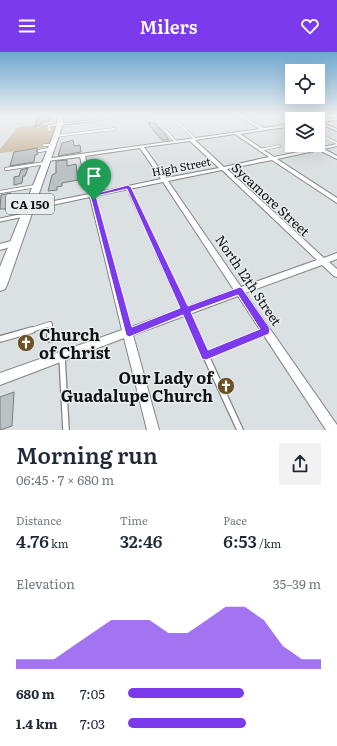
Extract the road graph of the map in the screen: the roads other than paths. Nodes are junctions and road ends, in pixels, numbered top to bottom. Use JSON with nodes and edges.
{"nodes":[{"id":1,"x":54,"y":134,"type":"edge"},
{"id":2,"x":90,"y":134,"type":"edge"},
{"id":3,"x":168,"y":134,"type":"edge"},
{"id":4,"x":188,"y":134,"type":"edge"},
{"id":5,"x":231,"y":134,"type":"edge"},
{"id":6,"x":237,"y":134,"type":"edge"},
{"id":7,"x":325,"y":138,"type":"edge"},
{"id":8,"x":193,"y":139,"type":"junction"},
{"id":9,"x":51,"y":141,"type":"junction"},
{"id":10,"x":176,"y":142,"type":"junction"},
{"id":11,"x":337,"y":144,"type":"edge"},
{"id":12,"x":141,"y":146,"type":"junction"},
{"id":13,"x":279,"y":146,"type":"dead end"},
{"id":14,"x":325,"y":147,"type":"edge"},
{"id":15,"x":260,"y":150,"type":"junction"},
{"id":16,"x":39,"y":151,"type":"dead end"},
{"id":17,"x":292,"y":152,"type":"edge"},
{"id":18,"x":324,"y":152,"type":"edge"},
{"id":19,"x":82,"y":155,"type":"junction"},
{"id":20,"x":272,"y":158,"type":"junction"},
{"id":21,"x":337,"y":158,"type":"edge"},
{"id":22,"x":46,"y":162,"type":"junction"},
{"id":23,"x":222,"y":168,"type":"junction"},
{"id":24,"x":6,"y":169,"type":"dead end"},
{"id":25,"x":164,"y":180,"type":"junction"},
{"id":26,"x":37,"y":185,"type":"junction"},
{"id":27,"x":128,"y":187,"type":"junction"},
{"id":28,"x":0,"y":192,"type":"edge"},
{"id":29,"x":93,"y":195,"type":"junction"},
{"id":30,"x":337,"y":201,"type":"edge"},
{"id":31,"x":27,"y":211,"type":"junction"},
{"id":32,"x":0,"y":220,"type":"edge"},
{"id":33,"x":15,"y":243,"type":"junction"},
{"id":34,"x":0,"y":247,"type":"edge"},
{"id":35,"x":337,"y":256,"type":"edge"},
{"id":36,"x":322,"y":261,"type":"junction"},
{"id":37,"x":337,"y":274,"type":"edge"},
{"id":38,"x":0,"y":285,"type":"edge"},
{"id":39,"x":240,"y":291,"type":"junction"},
{"id":40,"x":186,"y":310,"type":"junction"},
{"id":41,"x":266,"y":330,"type":"junction"},
{"id":42,"x":129,"y":332,"type":"junction"},
{"id":43,"x":0,"y":339,"type":"edge"},
{"id":44,"x":50,"y":339,"type":"dead end"},
{"id":45,"x":62,"y":356,"type":"junction"},
{"id":46,"x":206,"y":356,"type":"junction"},
{"id":47,"x":0,"y":379,"type":"edge"},
{"id":48,"x":66,"y":430,"type":"edge"},
{"id":49,"x":153,"y":430,"type":"edge"},
{"id":50,"x":240,"y":430,"type":"edge"},
{"id":51,"x":333,"y":430,"type":"edge"}],
"edges":[{"from":1,"to":9,"type":"main road","number":"CA 150"},
{"from":2,"to":9,"type":"lane"},
{"from":3,"to":10,"type":"lane"},
{"from":4,"to":8,"type":"lane"},
{"from":5,"to":8,"type":"street"},
{"from":6,"to":15,"type":"street"},
{"from":7,"to":11,"type":"lane"},
{"from":8,"to":10,"type":"street"},
{"from":8,"to":23,"type":"street","name":"Sycamore Street"},
{"from":9,"to":16,"type":"lane"},
{"from":9,"to":22,"type":"main road","number":"CA 150"},
{"from":10,"to":12,"type":"street"},
{"from":11,"to":14,"type":"street","name":"High Street"},
{"from":12,"to":19,"type":"street"},
{"from":12,"to":25,"type":"street","name":"North 12th Street"},
{"from":13,"to":15,"type":"lane"},
{"from":15,"to":20,"type":"street"},
{"from":17,"to":20,"type":"street","name":"High Street"},
{"from":18,"to":21,"type":"street"},
{"from":19,"to":22,"type":"street"},
{"from":19,"to":29,"type":"street"},
{"from":20,"to":23,"type":"street","name":"High Street"},
{"from":20,"to":30,"type":"street"},
{"from":22,"to":24,"type":"lane"},
{"from":22,"to":26,"type":"main road","number":"CA 150"},
{"from":23,"to":25,"type":"street","name":"High Street"},
{"from":23,"to":36,"type":"street","name":"Sycamore Street"},
{"from":25,"to":27,"type":"street","name":"High Street"},
{"from":25,"to":39,"type":"street","name":"North 12th Street"},
{"from":26,"to":28,"type":"lane"},
{"from":26,"to":31,"type":"main road","number":"CA 150"},
{"from":27,"to":29,"type":"street","name":"High Street"},
{"from":27,"to":40,"type":"lane"},
{"from":29,"to":31,"type":"street","name":"High Street"},
{"from":29,"to":42,"type":"street"},
{"from":31,"to":32,"type":"lane"},
{"from":31,"to":33,"type":"main road","number":"CA 150"},
{"from":33,"to":34,"type":"street"},
{"from":33,"to":38,"type":"main road","number":"CA 150"},
{"from":35,"to":36,"type":"street"},
{"from":36,"to":37,"type":"street","name":"Sycamore Street"},
{"from":36,"to":39,"type":"street"},
{"from":39,"to":40,"type":"street"},
{"from":39,"to":41,"type":"street","name":"North 12th Street"},
{"from":40,"to":42,"type":"street"},
{"from":40,"to":46,"type":"lane"},
{"from":41,"to":46,"type":"lane"},
{"from":41,"to":51,"type":"street","name":"North 12th Street"},
{"from":42,"to":45,"type":"street"},
{"from":42,"to":49,"type":"street"},
{"from":43,"to":44,"type":"lane"},
{"from":45,"to":47,"type":"street"},
{"from":45,"to":48,"type":"lane"},
{"from":46,"to":50,"type":"lane"}]}
